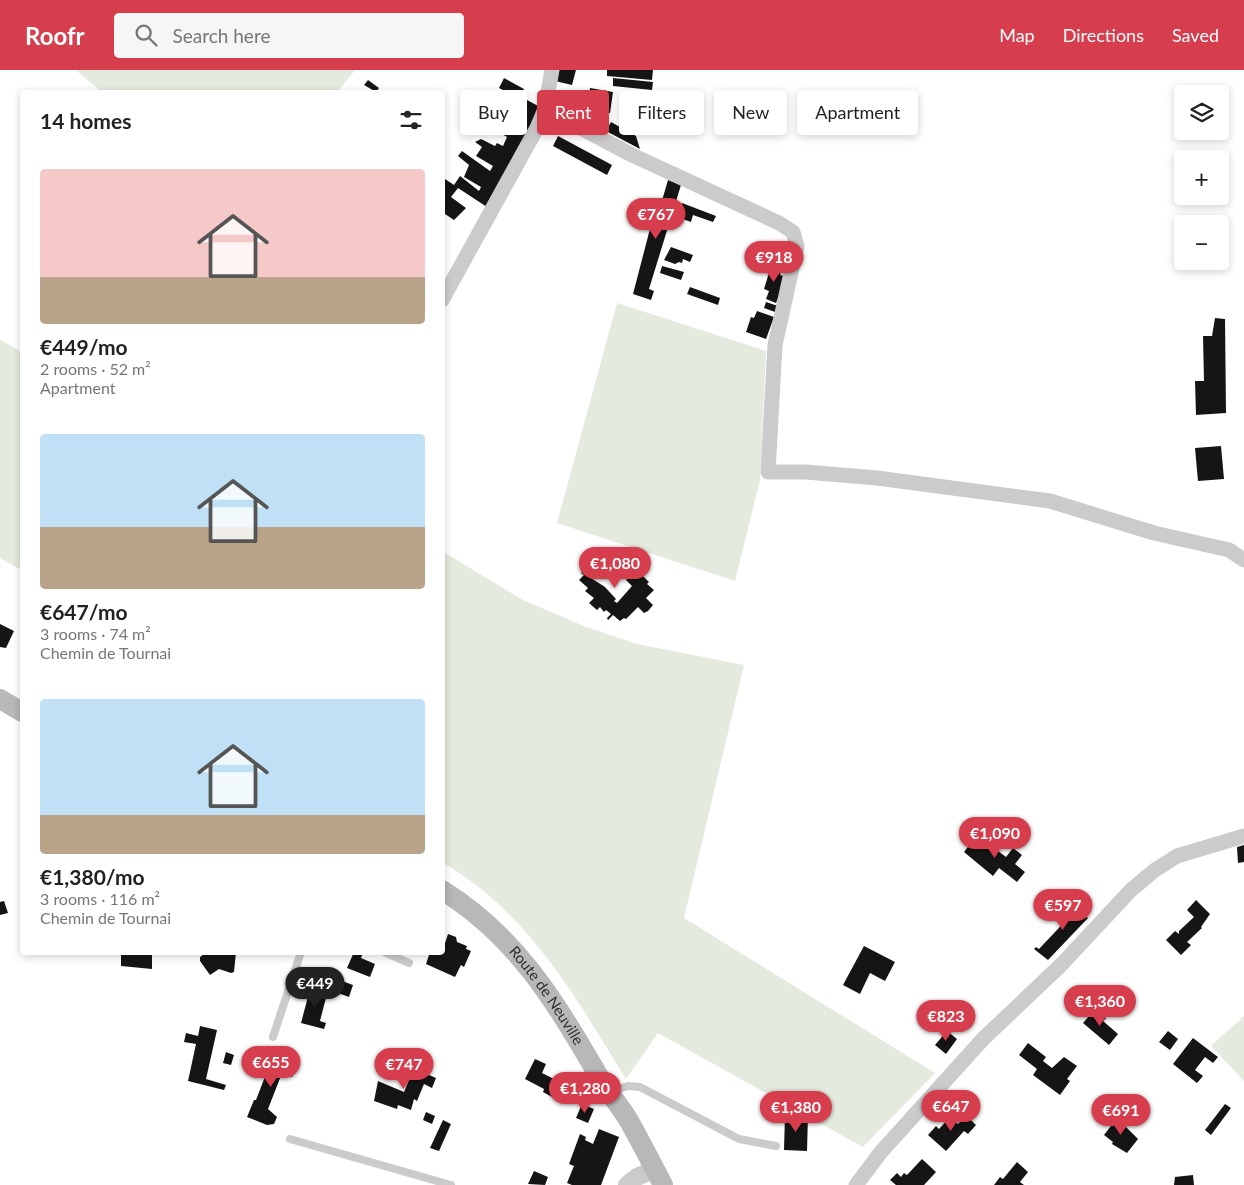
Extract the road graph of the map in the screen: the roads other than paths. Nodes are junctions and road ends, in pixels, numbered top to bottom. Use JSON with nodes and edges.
{"nodes":[{"id":1,"x":552,"y":70,"type":"edge"},
{"id":2,"x":548,"y":90,"type":"edge"},
{"id":3,"x":537,"y":128,"type":"edge"},
{"id":4,"x":594,"y":135,"type":"edge"},
{"id":5,"x":445,"y":295,"type":"edge"},
{"id":6,"x":1244,"y":560,"type":"edge"},
{"id":7,"x":0,"y":699,"type":"edge"},
{"id":8,"x":20,"y":711,"type":"edge"},
{"id":9,"x":1244,"y":836,"type":"edge"},
{"id":10,"x":445,"y":879,"type":"edge"},
{"id":11,"x":445,"y":892,"type":"edge"},
{"id":12,"x":300,"y":955,"type":"edge"},
{"id":13,"x":391,"y":955,"type":"edge"},
{"id":14,"x":409,"y":963,"type":"dead end"},
{"id":15,"x":273,"y":1037,"type":"dead end"},
{"id":16,"x":613,"y":1091,"type":"junction"},
{"id":17,"x":290,"y":1139,"type":"dead end"},
{"id":18,"x":776,"y":1146,"type":"dead end"},
{"id":19,"x":659,"y":1177,"type":"edge"},
{"id":20,"x":451,"y":1185,"type":"edge"},
{"id":21,"x":627,"y":1185,"type":"edge"},
{"id":22,"x":856,"y":1185,"type":"edge"}],
"edges":[{"from":1,"to":2,"type":"street"},
{"from":3,"to":5,"type":"street"},
{"from":4,"to":6,"type":"street"},
{"from":7,"to":8,"type":"main road"},
{"from":9,"to":22,"type":"street"},
{"from":10,"to":16,"type":"main road","name":"Route de Neuville"},
{"from":11,"to":16,"type":"main road","name":"Route de Neuville"},
{"from":12,"to":15,"type":"lane"},
{"from":13,"to":14,"type":"lane"},
{"from":16,"to":18,"type":"lane"},
{"from":16,"to":19,"type":"main road","name":"Route de Neuville"},
{"from":17,"to":20,"type":"lane"},
{"from":19,"to":21,"type":"street"}]}
